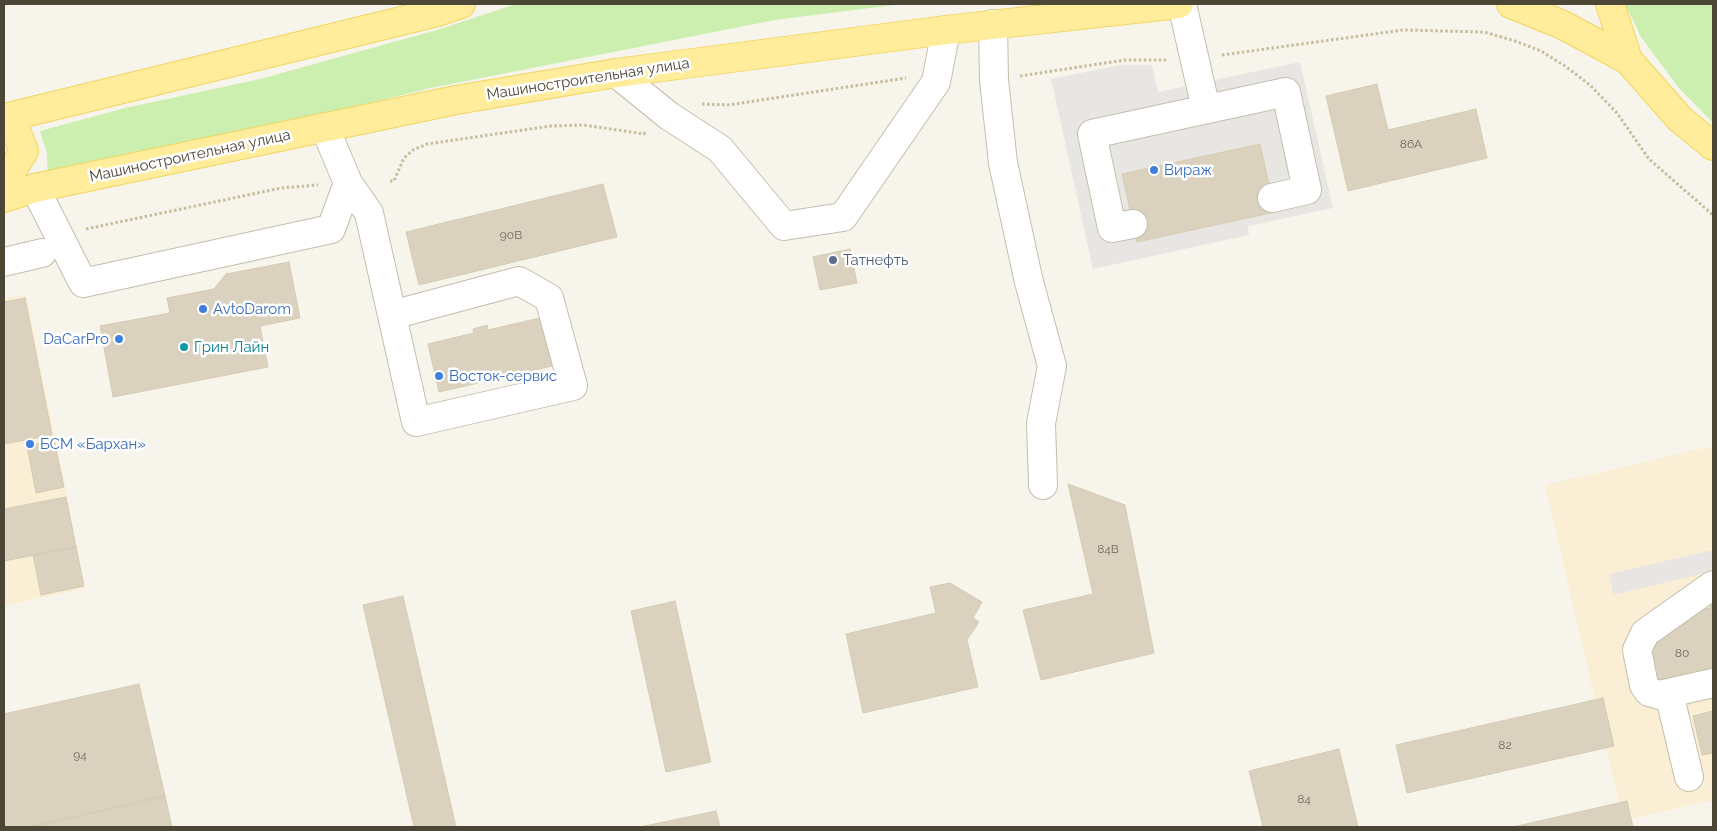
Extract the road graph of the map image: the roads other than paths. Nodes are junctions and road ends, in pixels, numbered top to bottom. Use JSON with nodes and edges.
{"nodes":[{"id":1,"x":461,"y":4,"type":"edge"},
{"id":2,"x":1181,"y":4,"type":"edge"},
{"id":3,"x":1512,"y":4,"type":"edge"},
{"id":4,"x":1610,"y":4,"type":"edge"},
{"id":5,"x":993,"y":24,"type":"junction"},
{"id":6,"x":946,"y":30,"type":"junction"},
{"id":7,"x":1628,"y":60,"type":"junction"},
{"id":8,"x":616,"y":74,"type":"junction"},
{"id":9,"x":1206,"y":109,"type":"junction"},
{"id":10,"x":4,"y":118,"type":"edge"},
{"id":11,"x":325,"y":128,"type":"junction"},
{"id":12,"x":4,"y":129,"type":"edge"},
{"id":13,"x":1713,"y":146,"type":"edge"},
{"id":14,"x":4,"y":183,"type":"edge"},
{"id":15,"x":348,"y":183,"type":"junction"},
{"id":16,"x":35,"y":188,"type":"junction"},
{"id":17,"x":4,"y":198,"type":"edge"},
{"id":18,"x":1272,"y":198,"type":"dead end"},
{"id":19,"x":1133,"y":224,"type":"dead end"},
{"id":20,"x":42,"y":254,"type":"dead end"},
{"id":21,"x":4,"y":262,"type":"edge"},
{"id":22,"x":392,"y":315,"type":"junction"},
{"id":23,"x":1043,"y":485,"type":"dead end"},
{"id":24,"x":1713,"y":585,"type":"edge"},
{"id":25,"x":1713,"y":683,"type":"edge"},
{"id":26,"x":1669,"y":693,"type":"junction"},
{"id":27,"x":1688,"y":777,"type":"dead end"}],
"edges":[{"from":1,"to":10,"type":"main road"},
{"from":2,"to":5,"type":"main road","name":"Машиностроительная улица"},
{"from":2,"to":9,"type":"lane"},
{"from":3,"to":7,"type":"main road"},
{"from":4,"to":7,"type":"main road"},
{"from":5,"to":6,"type":"main road","name":"Машиностроительная улица"},
{"from":5,"to":23,"type":"lane"},
{"from":6,"to":8,"type":"main road","name":"Машиностроительная улица"},
{"from":6,"to":8,"type":"lane"},
{"from":7,"to":13,"type":"main road"},
{"from":8,"to":11,"type":"main road","name":"Машиностроительная улица"},
{"from":9,"to":18,"type":"lane"},
{"from":9,"to":19,"type":"lane"},
{"from":11,"to":15,"type":"lane"},
{"from":11,"to":16,"type":"main road","name":"Машиностроительная улица"},
{"from":12,"to":14,"type":"main road"},
{"from":15,"to":16,"type":"lane"},
{"from":15,"to":22,"type":"lane"},
{"from":16,"to":17,"type":"main road","name":"Машиностроительная улица"},
{"from":20,"to":21,"type":"lane"},
{"from":22,"to":22,"type":"lane"},
{"from":24,"to":26,"type":"lane"},
{"from":25,"to":26,"type":"lane"},
{"from":26,"to":27,"type":"lane"}]}
